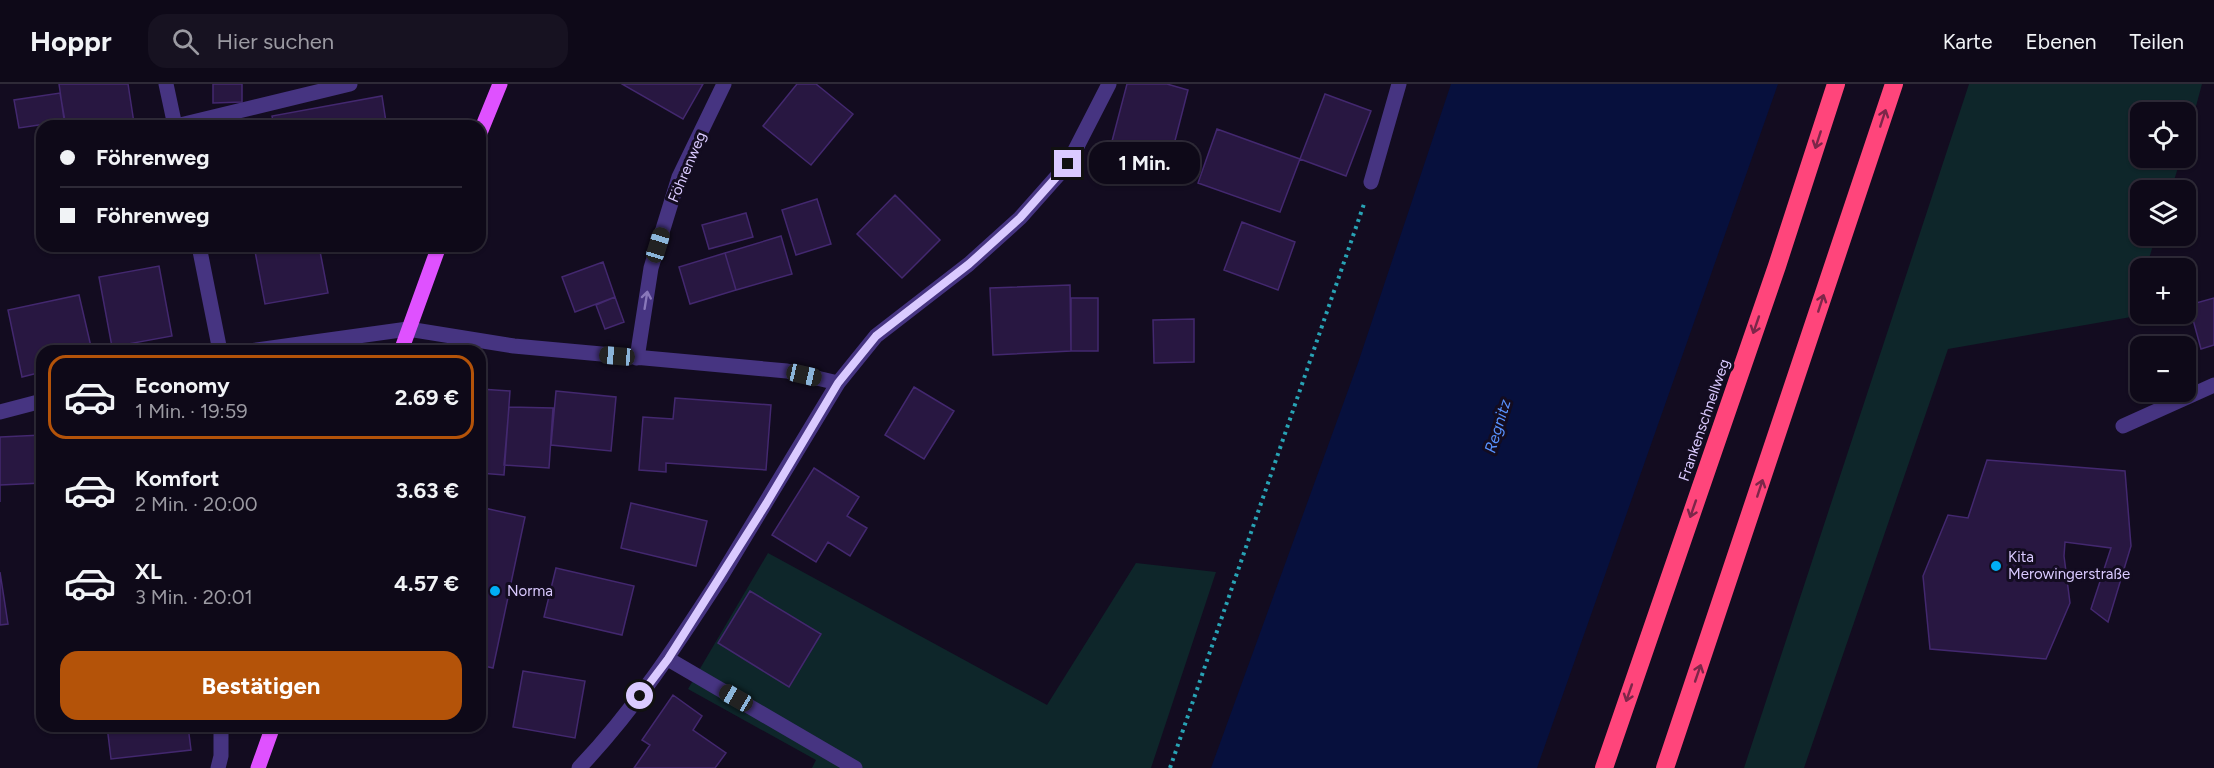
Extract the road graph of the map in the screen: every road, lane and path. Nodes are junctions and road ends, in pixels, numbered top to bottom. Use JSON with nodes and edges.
{"nodes":[{"id":1,"x":166,"y":84,"type":"edge"},
{"id":2,"x":350,"y":84,"type":"edge"},
{"id":3,"x":500,"y":84,"type":"edge"},
{"id":4,"x":724,"y":84,"type":"edge"},
{"id":5,"x":1109,"y":84,"type":"edge"},
{"id":6,"x":1398,"y":84,"type":"edge"},
{"id":7,"x":1836,"y":84,"type":"edge"},
{"id":8,"x":1894,"y":84,"type":"edge"},
{"id":9,"x":174,"y":120,"type":"edge"},
{"id":10,"x":200,"y":120,"type":"edge"},
{"id":11,"x":485,"y":120,"type":"edge"},
{"id":12,"x":1371,"y":182,"type":"joint"},
{"id":13,"x":200,"y":252,"type":"edge"},
{"id":14,"x":437,"y":252,"type":"edge"},
{"id":15,"x":408,"y":329,"type":"junction"},
{"id":16,"x":219,"y":345,"type":"edge"},
{"id":17,"x":293,"y":345,"type":"edge"},
{"id":18,"x":403,"y":345,"type":"edge"},
{"id":19,"x":637,"y":358,"type":"junction"},
{"id":20,"x":838,"y":383,"type":"junction"},
{"id":21,"x":2214,"y":385,"type":"edge"},
{"id":22,"x":36,"y":403,"type":"edge"},
{"id":23,"x":0,"y":412,"type":"edge"},
{"id":24,"x":2123,"y":426,"type":"dead end"},
{"id":25,"x":668,"y":659,"type":"junction"},
{"id":26,"x":221,"y":732,"type":"edge"},
{"id":27,"x":271,"y":732,"type":"edge"},
{"id":28,"x":218,"y":768,"type":"edge"},
{"id":29,"x":258,"y":768,"type":"edge"},
{"id":30,"x":579,"y":768,"type":"edge"},
{"id":31,"x":855,"y":768,"type":"edge"},
{"id":32,"x":1170,"y":768,"type":"edge"},
{"id":33,"x":1604,"y":768,"type":"edge"},
{"id":34,"x":1665,"y":768,"type":"edge"}],
"edges":[{"from":1,"to":9,"type":"street"},
{"from":2,"to":10,"type":"street"},
{"from":3,"to":11,"type":"main road"},
{"from":19,"to":4,"type":"street","name":"Föhrenweg","one_way":true},
{"from":5,"to":20,"type":"street"},
{"from":6,"to":12,"type":"street"},
{"from":7,"to":33,"type":"highway","name":"Frankenschnellweg","one_way":true},
{"from":34,"to":8,"type":"highway","one_way":true},
{"from":12,"to":32,"type":"path"},
{"from":13,"to":16,"type":"street"},
{"from":14,"to":15,"type":"main road"},
{"from":15,"to":17,"type":"street"},
{"from":15,"to":18,"type":"main road"},
{"from":15,"to":19,"type":"street"},
{"from":19,"to":20,"type":"street"},
{"from":20,"to":25,"type":"street"},
{"from":21,"to":24,"type":"street"},
{"from":22,"to":23,"type":"street"},
{"from":25,"to":30,"type":"street"},
{"from":25,"to":31,"type":"street"},
{"from":26,"to":28,"type":"street"},
{"from":27,"to":29,"type":"main road"}]}
